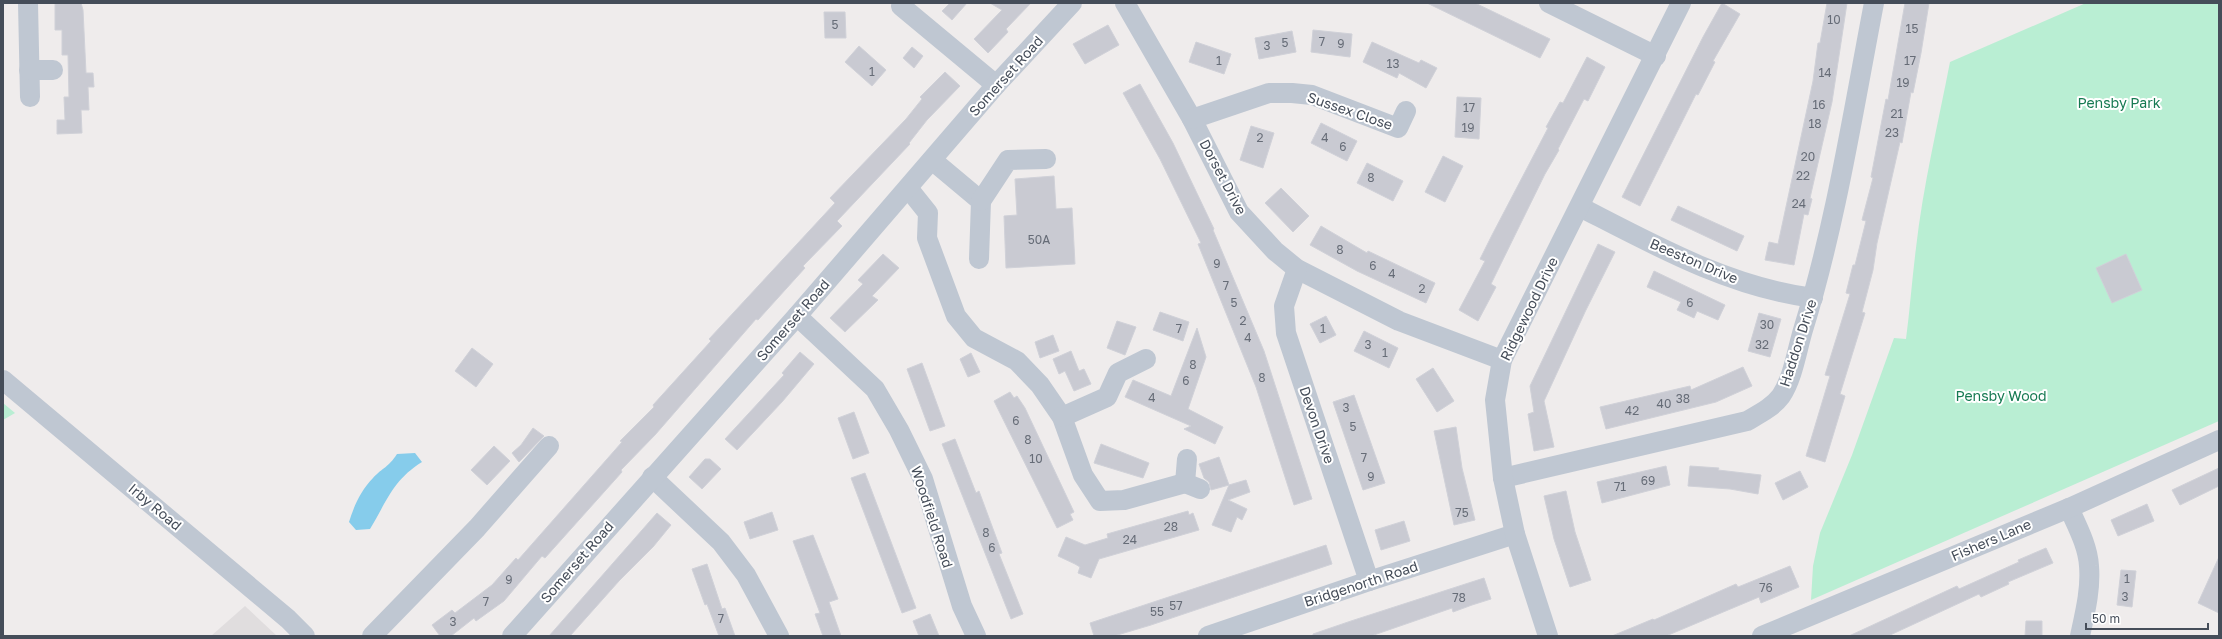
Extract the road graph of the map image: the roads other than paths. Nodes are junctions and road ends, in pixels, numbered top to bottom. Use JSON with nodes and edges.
{"nodes":[{"id":1,"x":28,"y":3,"type":"edge"},
{"id":2,"x":1072,"y":3,"type":"edge"},
{"id":3,"x":1125,"y":3,"type":"edge"},
{"id":4,"x":1549,"y":3,"type":"edge"},
{"id":5,"x":1681,"y":3,"type":"edge"},
{"id":6,"x":1874,"y":3,"type":"edge"},
{"id":7,"x":901,"y":6,"type":"dead end"},
{"id":8,"x":1656,"y":56,"type":"junction"},
{"id":9,"x":29,"y":70,"type":"junction"},
{"id":10,"x":53,"y":70,"type":"dead end"},
{"id":11,"x":996,"y":85,"type":"junction"},
{"id":12,"x":30,"y":97,"type":"dead end"},
{"id":13,"x":1406,"y":111,"type":"dead end"},
{"id":14,"x":1192,"y":119,"type":"junction"},
{"id":15,"x":1046,"y":159,"type":"dead end"},
{"id":16,"x":932,"y":160,"type":"junction"},
{"id":17,"x":908,"y":188,"type":"junction"},
{"id":18,"x":981,"y":201,"type":"junction"},
{"id":19,"x":1580,"y":207,"type":"junction"},
{"id":20,"x":979,"y":259,"type":"dead end"},
{"id":21,"x":1297,"y":269,"type":"junction"},
{"id":22,"x":1813,"y":298,"type":"junction"},
{"id":23,"x":797,"y":316,"type":"junction"},
{"id":24,"x":1146,"y":359,"type":"dead end"},
{"id":25,"x":1502,"y":360,"type":"junction"},
{"id":26,"x":3,"y":380,"type":"edge"},
{"id":27,"x":1062,"y":417,"type":"junction"},
{"id":28,"x":2219,"y":440,"type":"edge"},
{"id":29,"x":549,"y":446,"type":"dead end"},
{"id":30,"x":1187,"y":459,"type":"dead end"},
{"id":31,"x":652,"y":477,"type":"junction"},
{"id":32,"x":1503,"y":478,"type":"junction"},
{"id":33,"x":2069,"y":508,"type":"junction"},
{"id":34,"x":1515,"y":534,"type":"junction"},
{"id":35,"x":1369,"y":581,"type":"junction"},
{"id":36,"x":305,"y":636,"type":"edge"},
{"id":37,"x":372,"y":636,"type":"edge"},
{"id":38,"x":512,"y":636,"type":"edge"},
{"id":39,"x":779,"y":636,"type":"edge"},
{"id":40,"x":976,"y":636,"type":"edge"},
{"id":41,"x":1208,"y":636,"type":"edge"},
{"id":42,"x":1548,"y":636,"type":"edge"},
{"id":43,"x":1762,"y":636,"type":"edge"},
{"id":44,"x":2080,"y":636,"type":"edge"}],
"edges":[{"from":1,"to":9,"type":"street"},
{"from":2,"to":11,"type":"street","name":"Somerset Road"},
{"from":3,"to":14,"type":"street","name":"Dorset Drive"},
{"from":4,"to":8,"type":"street"},
{"from":5,"to":8,"type":"street","name":"Ridgewood Drive"},
{"from":6,"to":22,"type":"street","name":"Haddon Drive"},
{"from":7,"to":11,"type":"street"},
{"from":8,"to":19,"type":"street","name":"Ridgewood Drive"},
{"from":9,"to":10,"type":"street"},
{"from":9,"to":12,"type":"street"},
{"from":11,"to":16,"type":"street","name":"Somerset Road"},
{"from":13,"to":14,"type":"street","name":"Sussex Close"},
{"from":14,"to":21,"type":"street","name":"Dorset Drive"},
{"from":15,"to":18,"type":"street"},
{"from":16,"to":17,"type":"street","name":"Somerset Road"},
{"from":16,"to":18,"type":"street"},
{"from":17,"to":23,"type":"street","name":"Somerset Road"},
{"from":17,"to":27,"type":"street"},
{"from":18,"to":20,"type":"street"},
{"from":19,"to":22,"type":"street","name":"Beeston Drive"},
{"from":19,"to":25,"type":"street","name":"Ridgewood Drive"},
{"from":21,"to":25,"type":"street","name":"Dorset Drive"},
{"from":21,"to":35,"type":"street","name":"Devon Drive"},
{"from":22,"to":32,"type":"street","name":"Haddon Drive"},
{"from":23,"to":31,"type":"street","name":"Somerset Road"},
{"from":23,"to":40,"type":"street","name":"Woodfield Road"},
{"from":24,"to":27,"type":"street"},
{"from":25,"to":32,"type":"street","name":"Ridgewood Drive"},
{"from":26,"to":36,"type":"street","name":"Irby Road"},
{"from":27,"to":30,"type":"street"},
{"from":28,"to":33,"type":"street","name":"Fishers Lane"},
{"from":29,"to":37,"type":"street"},
{"from":31,"to":38,"type":"street","name":"Somerset Road"},
{"from":31,"to":39,"type":"street"},
{"from":32,"to":34,"type":"street","name":"Ridgewood Drive"},
{"from":33,"to":43,"type":"street","name":"Fishers Lane"},
{"from":33,"to":44,"type":"street"},
{"from":34,"to":35,"type":"street","name":"Bridgenorth Road"},
{"from":34,"to":42,"type":"street","name":"Ridgewood Drive"},
{"from":35,"to":41,"type":"street","name":"Bridgenorth Road"}]}
